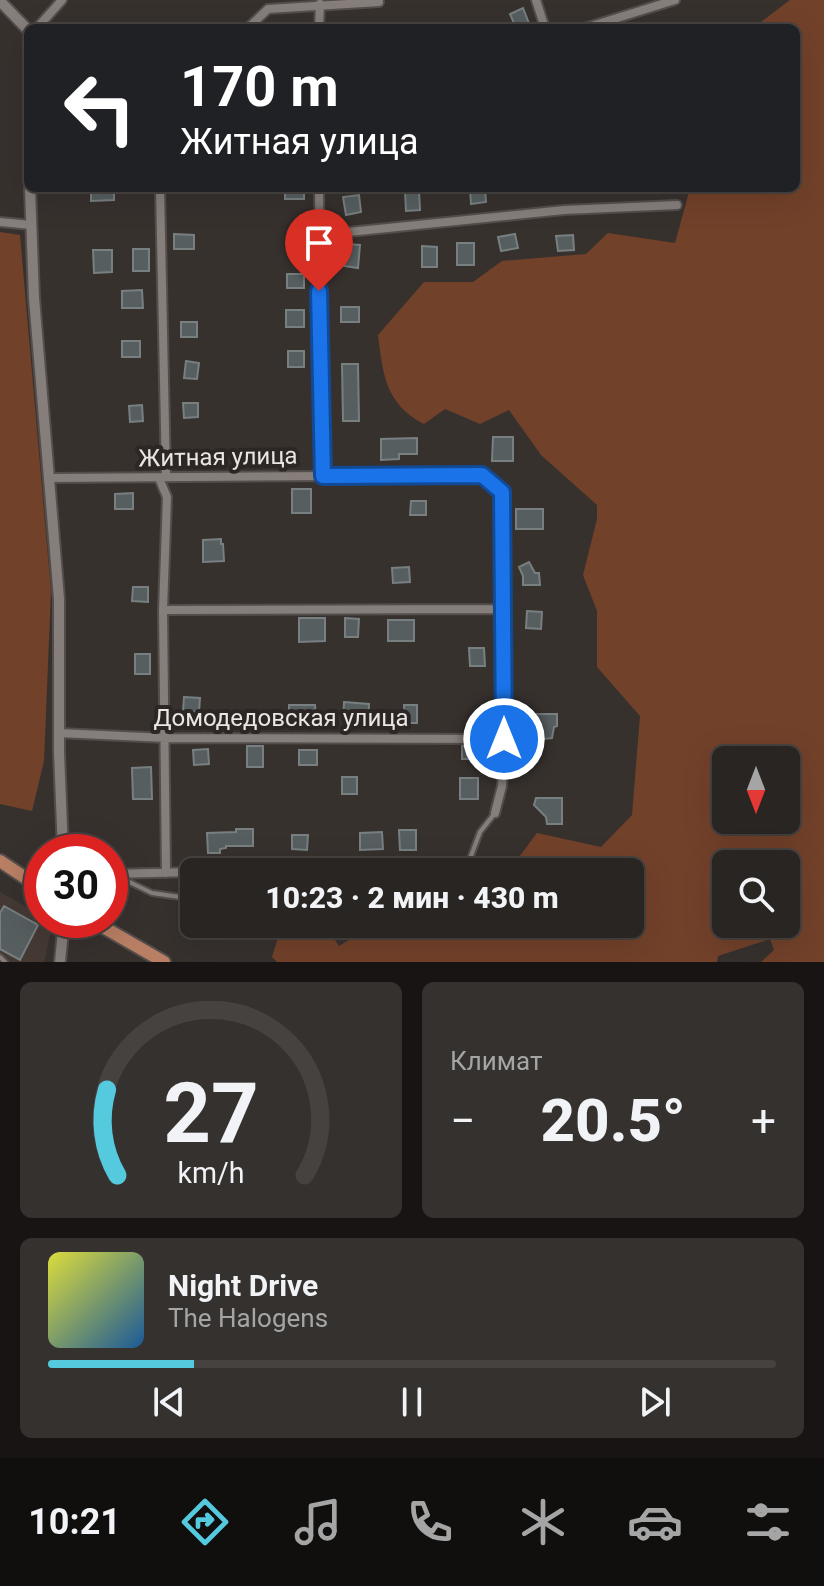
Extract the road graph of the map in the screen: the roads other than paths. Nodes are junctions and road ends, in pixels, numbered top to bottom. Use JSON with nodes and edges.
{"nodes":[{"id":1,"x":62,"y":0,"type":"edge"},
{"id":2,"x":536,"y":0,"type":"edge"},
{"id":3,"x":0,"y":1,"type":"edge"},
{"id":4,"x":671,"y":1,"type":"edge"},
{"id":5,"x":379,"y":2,"type":"dead end"},
{"id":6,"x":320,"y":4,"type":"junction"},
{"id":7,"x":41,"y":24,"type":"edge"},
{"id":8,"x":252,"y":24,"type":"edge"},
{"id":9,"x":319,"y":24,"type":"edge"},
{"id":10,"x":544,"y":24,"type":"edge"},
{"id":11,"x":598,"y":24,"type":"edge"},
{"id":12,"x":24,"y":26,"type":"edge"},
{"id":13,"x":30,"y":192,"type":"edge"},
{"id":14,"x":160,"y":192,"type":"edge"},
{"id":15,"x":319,"y":192,"type":"edge"},
{"id":16,"x":677,"y":205,"type":"dead end"},
{"id":17,"x":0,"y":222,"type":"edge"},
{"id":18,"x":31,"y":225,"type":"junction"},
{"id":19,"x":319,"y":235,"type":"junction"},
{"id":20,"x":323,"y":476,"type":"junction"},
{"id":21,"x":162,"y":477,"type":"junction"},
{"id":22,"x":50,"y":478,"type":"junction"},
{"id":23,"x":503,"y":609,"type":"junction"},
{"id":24,"x":163,"y":610,"type":"junction"},
{"id":25,"x":59,"y":733,"type":"junction"},
{"id":26,"x":166,"y":738,"type":"junction"},
{"id":27,"x":504,"y":739,"type":"junction"},
{"id":28,"x":495,"y":813,"type":"joint"},
{"id":29,"x":62,"y":834,"type":"edge"},
{"id":30,"x":470,"y":858,"type":"edge"},
{"id":31,"x":0,"y":861,"type":"edge"},
{"id":32,"x":180,"y":872,"type":"edge"},
{"id":33,"x":166,"y":873,"type":"junction"},
{"id":34,"x":128,"y":874,"type":"edge"},
{"id":35,"x":24,"y":877,"type":"edge"},
{"id":36,"x":128,"y":882,"type":"edge"},
{"id":37,"x":180,"y":897,"type":"edge"},
{"id":38,"x":62,"y":938,"type":"edge"},
{"id":39,"x":122,"y":938,"type":"edge"},
{"id":40,"x":0,"y":957,"type":"edge"},
{"id":41,"x":5,"y":962,"type":"edge"},
{"id":42,"x":60,"y":962,"type":"edge"},
{"id":43,"x":164,"y":962,"type":"edge"}],
"edges":[{"from":1,"to":7,"type":"street"},
{"from":2,"to":10,"type":"street"},
{"from":3,"to":12,"type":"street"},
{"from":4,"to":11,"type":"street"},
{"from":5,"to":6,"type":"street"},
{"from":6,"to":8,"type":"street"},
{"from":6,"to":9,"type":"street"},
{"from":13,"to":18,"type":"street"},
{"from":14,"to":21,"type":"street"},
{"from":15,"to":19,"type":"street"},
{"from":16,"to":19,"type":"street"},
{"from":17,"to":18,"type":"street"},
{"from":18,"to":22,"type":"street"},
{"from":19,"to":20,"type":"street"},
{"from":20,"to":21,"type":"street","name":"Житная улица"},
{"from":20,"to":23,"type":"street","name":"Житная улица"},
{"from":21,"to":22,"type":"street","name":"Житная улица"},
{"from":21,"to":24,"type":"street"},
{"from":22,"to":25,"type":"street"},
{"from":23,"to":24,"type":"street"},
{"from":23,"to":27,"type":"street"},
{"from":24,"to":26,"type":"street"},
{"from":25,"to":26,"type":"street","name":"Домодедовская улица"},
{"from":25,"to":29,"type":"street"},
{"from":26,"to":27,"type":"street","name":"Домодедовская улица"},
{"from":26,"to":33,"type":"street"},
{"from":27,"to":28,"type":"street"},
{"from":28,"to":30,"type":"lane"},
{"from":31,"to":35,"type":"highway"},
{"from":32,"to":33,"type":"street"},
{"from":33,"to":34,"type":"street"},
{"from":36,"to":37,"type":"lane"},
{"from":38,"to":42,"type":"street"},
{"from":39,"to":43,"type":"highway"},
{"from":40,"to":41,"type":"lane"}]}
